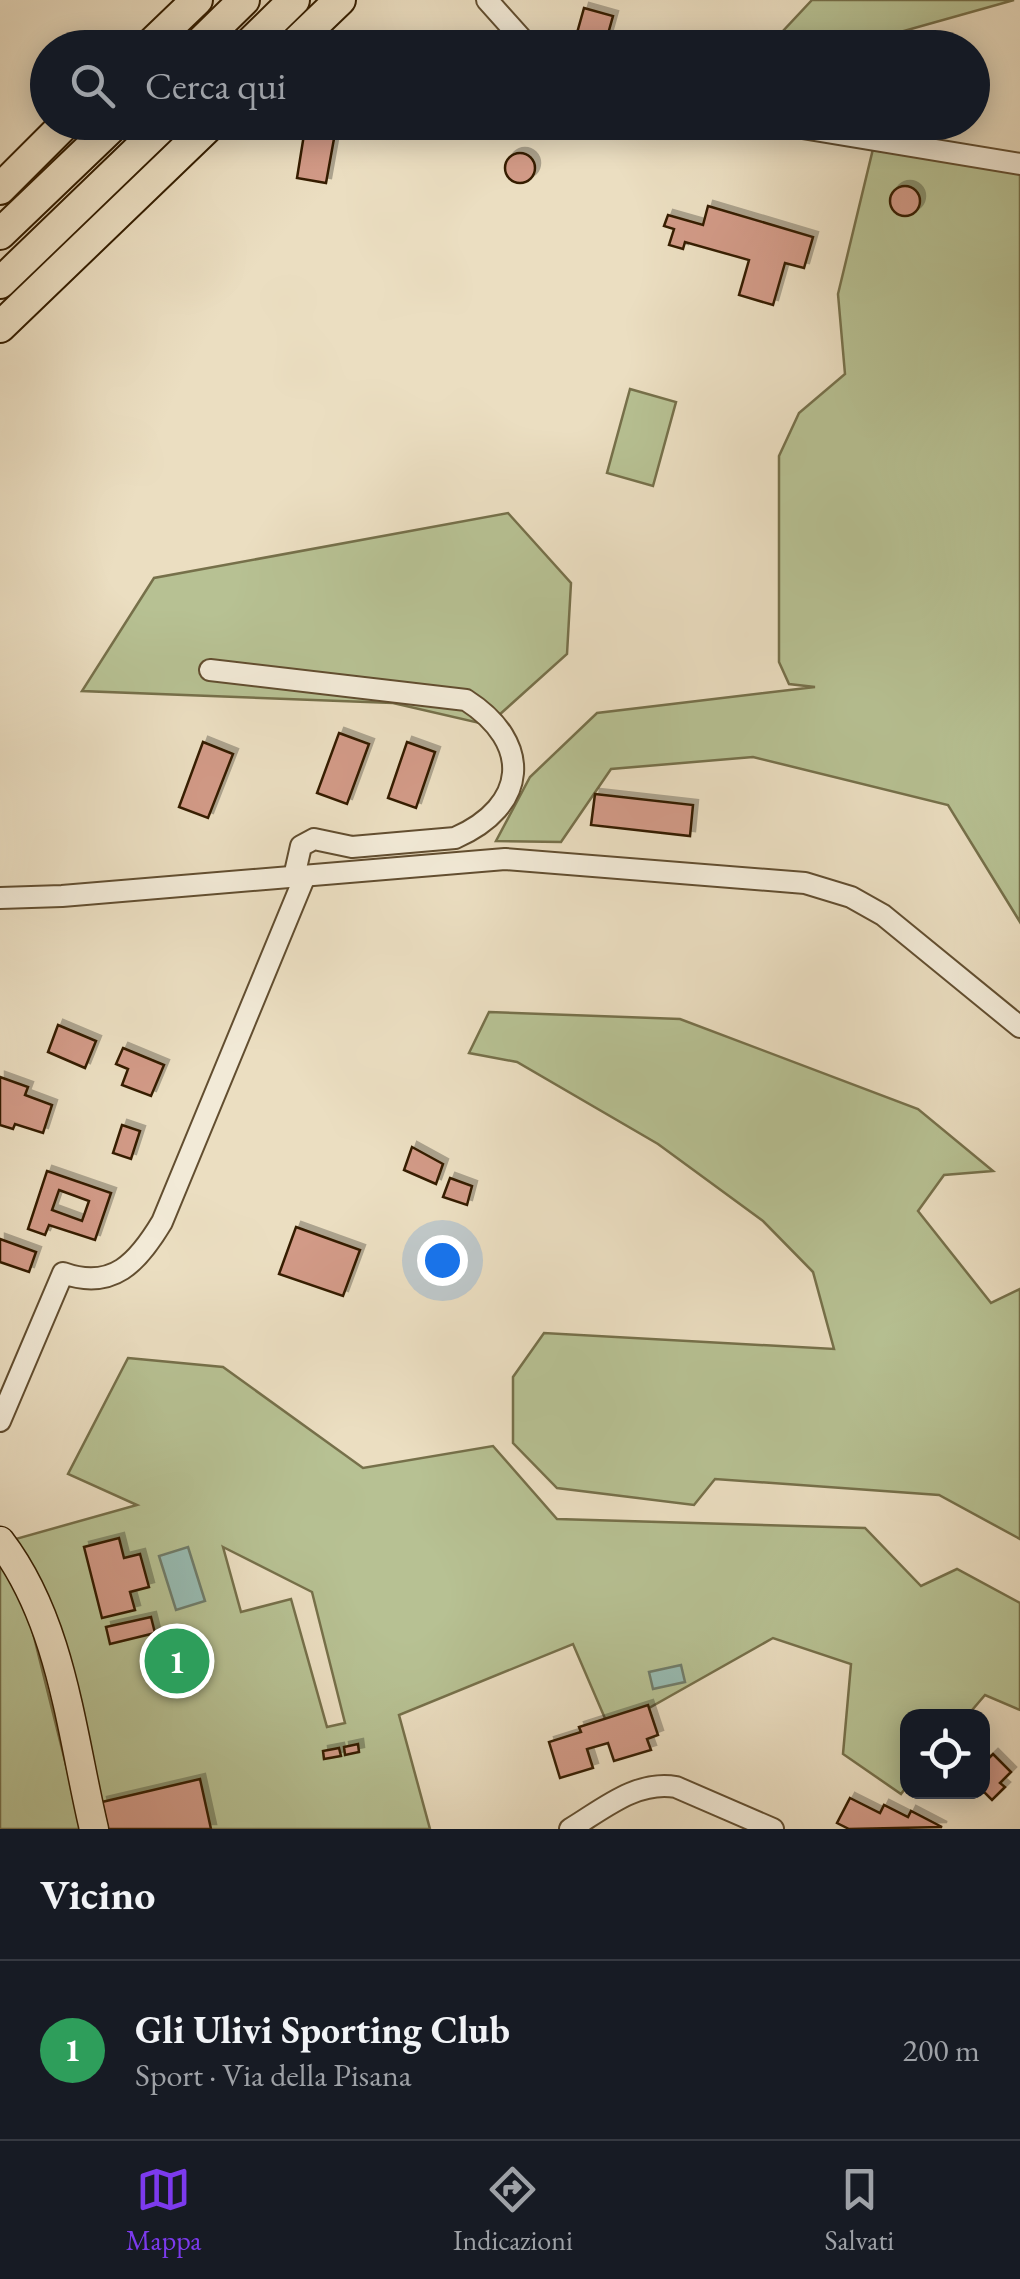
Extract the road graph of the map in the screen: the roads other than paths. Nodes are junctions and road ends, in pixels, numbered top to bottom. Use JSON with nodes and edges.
{"nodes":[{"id":1,"x":197,"y":0,"type":"edge"},
{"id":2,"x":244,"y":0,"type":"edge"},
{"id":3,"x":294,"y":0,"type":"edge"},
{"id":4,"x":340,"y":0,"type":"edge"},
{"id":5,"x":488,"y":0,"type":"edge"},
{"id":6,"x":166,"y":30,"type":"edge"},
{"id":7,"x":213,"y":30,"type":"edge"},
{"id":8,"x":263,"y":30,"type":"edge"},
{"id":9,"x":309,"y":30,"type":"edge"},
{"id":10,"x":514,"y":30,"type":"edge"},
{"id":11,"x":50,"y":140,"type":"edge"},
{"id":12,"x":98,"y":140,"type":"edge"},
{"id":13,"x":147,"y":140,"type":"edge"},
{"id":14,"x":194,"y":140,"type":"edge"},
{"id":15,"x":875,"y":140,"type":"edge"},
{"id":16,"x":1020,"y":164,"type":"edge"},
{"id":17,"x":0,"y":189,"type":"edge"},
{"id":18,"x":0,"y":234,"type":"edge"},
{"id":19,"x":0,"y":283,"type":"edge"},
{"id":20,"x":0,"y":327,"type":"edge"},
{"id":21,"x":210,"y":670,"type":"dead end"},
{"id":22,"x":300,"y":876,"type":"junction"},
{"id":23,"x":0,"y":898,"type":"edge"},
{"id":24,"x":1020,"y":1027,"type":"edge"},
{"id":25,"x":0,"y":1421,"type":"edge"},
{"id":26,"x":0,"y":1542,"type":"edge"},
{"id":27,"x":94,"y":1829,"type":"edge"},
{"id":28,"x":570,"y":1829,"type":"edge"},
{"id":29,"x":773,"y":1829,"type":"edge"}],
"edges":[{"from":1,"to":6,"type":"highway"},
{"from":2,"to":7,"type":"highway"},
{"from":3,"to":8,"type":"highway"},
{"from":4,"to":9,"type":"highway"},
{"from":5,"to":10,"type":"street"},
{"from":11,"to":17,"type":"highway"},
{"from":12,"to":18,"type":"highway"},
{"from":13,"to":19,"type":"highway"},
{"from":14,"to":20,"type":"highway"},
{"from":15,"to":16,"type":"street"},
{"from":21,"to":22,"type":"street"},
{"from":22,"to":23,"type":"street"},
{"from":22,"to":24,"type":"street"},
{"from":22,"to":25,"type":"street"},
{"from":26,"to":27,"type":"main road"},
{"from":28,"to":29,"type":"street"}]}
